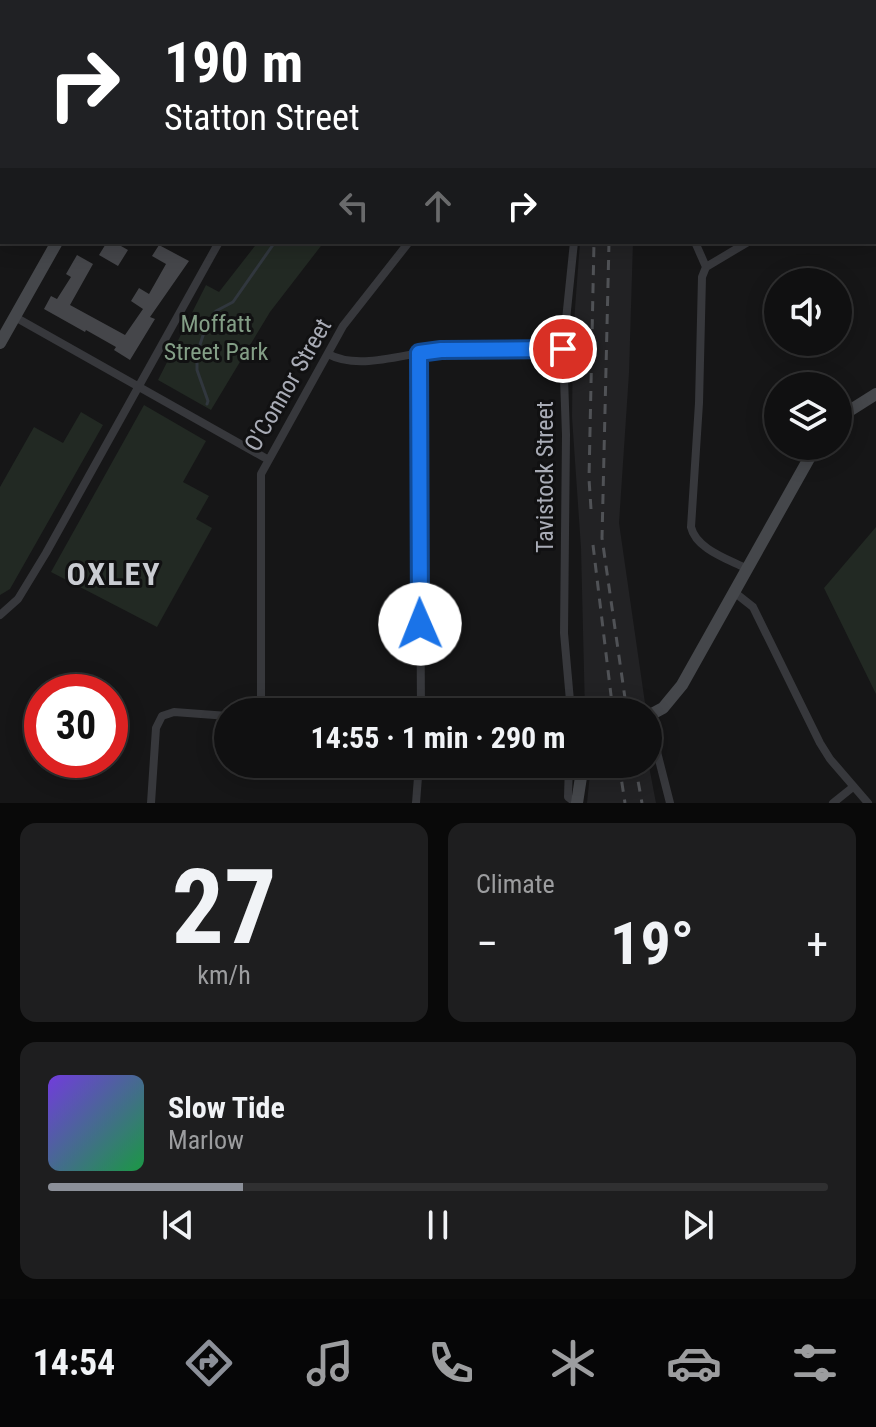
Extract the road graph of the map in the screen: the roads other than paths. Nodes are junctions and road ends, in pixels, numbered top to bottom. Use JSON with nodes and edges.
{"nodes":[{"id":1,"x":56,"y":244,"type":"edge"},
{"id":2,"x":218,"y":244,"type":"edge"},
{"id":3,"x":407,"y":244,"type":"edge"},
{"id":4,"x":574,"y":244,"type":"edge"},
{"id":5,"x":696,"y":244,"type":"edge"},
{"id":6,"x":745,"y":244,"type":"edge"},
{"id":7,"x":706,"y":267,"type":"junction"},
{"id":8,"x":15,"y":317,"type":"junction"},
{"id":9,"x":0,"y":343,"type":"edge"},
{"id":10,"x":563,"y":349,"type":"junction"},
{"id":11,"x":419,"y":353,"type":"junction"},
{"id":12,"x":328,"y":354,"type":"junction"},
{"id":13,"x":140,"y":387,"type":"junction"},
{"id":14,"x":876,"y":394,"type":"edge"},
{"id":15,"x":852,"y":409,"type":"edge"},
{"id":16,"x":267,"y":459,"type":"junction"},
{"id":17,"x":808,"y":460,"type":"edge"},
{"id":18,"x":747,"y":569,"type":"junction"},
{"id":19,"x":734,"y":592,"type":"junction"},
{"id":20,"x":0,"y":615,"type":"edge"},
{"id":21,"x":261,"y":698,"type":"edge"},
{"id":22,"x":421,"y":698,"type":"edge"},
{"id":23,"x":570,"y":698,"type":"edge"},
{"id":24,"x":662,"y":709,"type":"edge"},
{"id":25,"x":214,"y":715,"type":"edge"},
{"id":26,"x":662,"y":772,"type":"edge"},
{"id":27,"x":418,"y":778,"type":"edge"},
{"id":28,"x":569,"y":778,"type":"edge"},
{"id":29,"x":580,"y":778,"type":"edge"},
{"id":30,"x":853,"y":787,"type":"junction"},
{"id":31,"x":151,"y":803,"type":"edge"},
{"id":32,"x":416,"y":803,"type":"edge"},
{"id":33,"x":576,"y":803,"type":"edge"},
{"id":34,"x":670,"y":803,"type":"edge"},
{"id":35,"x":833,"y":803,"type":"edge"},
{"id":36,"x":868,"y":803,"type":"edge"}],
"edges":[{"from":1,"to":8,"type":"main road"},
{"from":2,"to":13,"type":"street"},
{"from":3,"to":12,"type":"street","name":"O'Connor Street"},
{"from":4,"to":10,"type":"street","name":"Tavistock Street"},
{"from":5,"to":7,"type":"street"},
{"from":6,"to":7,"type":"street"},
{"from":7,"to":18,"type":"street"},
{"from":8,"to":9,"type":"main road"},
{"from":8,"to":13,"type":"street"},
{"from":10,"to":11,"type":"street"},
{"from":10,"to":23,"type":"street","name":"Tavistock Street"},
{"from":11,"to":12,"type":"street"},
{"from":11,"to":22,"type":"street"},
{"from":12,"to":16,"type":"street","name":"O'Connor Street"},
{"from":13,"to":16,"type":"street"},
{"from":13,"to":20,"type":"street"},
{"from":14,"to":15,"type":"main road"},
{"from":16,"to":21,"type":"street","name":"O'Connor Street"},
{"from":17,"to":18,"type":"main road"},
{"from":18,"to":19,"type":"main road"},
{"from":19,"to":24,"type":"main road"},
{"from":19,"to":30,"type":"street"},
{"from":25,"to":31,"type":"street"},
{"from":26,"to":34,"type":"street"},
{"from":27,"to":32,"type":"street"},
{"from":28,"to":33,"type":"street"},
{"from":29,"to":33,"type":"main road"},
{"from":30,"to":35,"type":"street"},
{"from":30,"to":36,"type":"street"}]}
